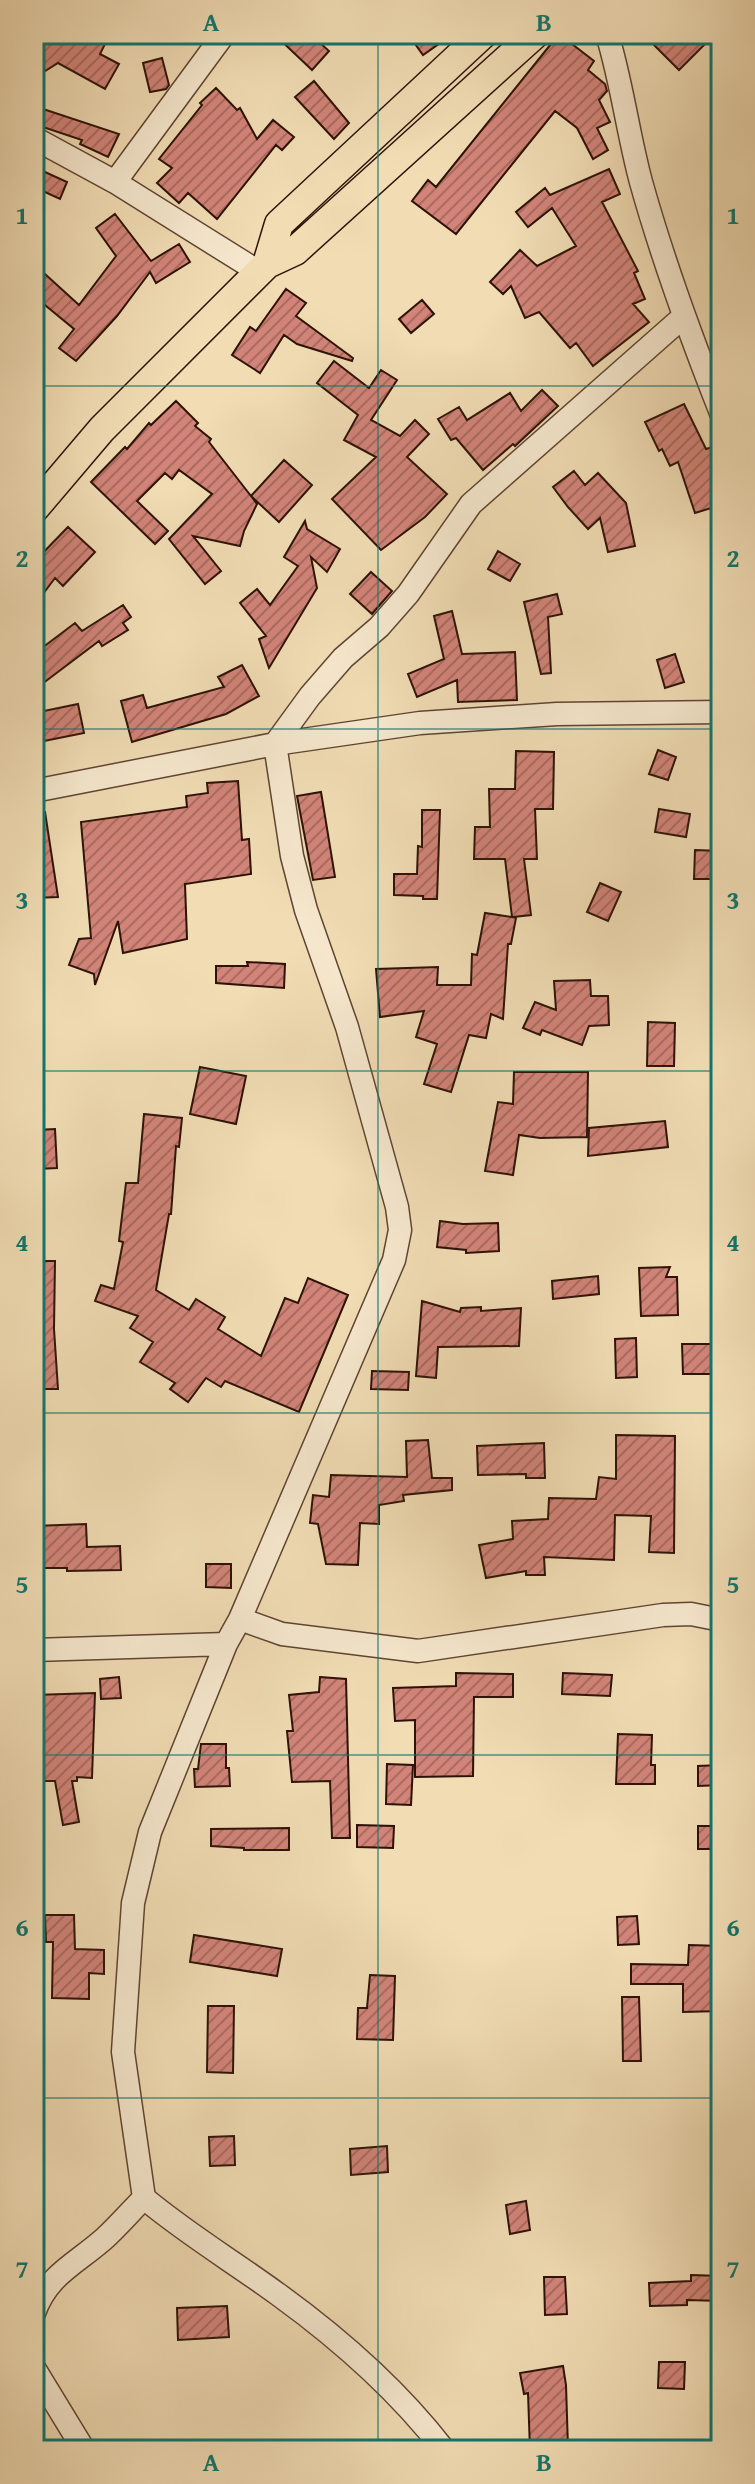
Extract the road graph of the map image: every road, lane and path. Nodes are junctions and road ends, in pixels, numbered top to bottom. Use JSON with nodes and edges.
{"nodes":[{"id":1,"x":224,"y":34,"type":"edge"},
{"id":2,"x":483,"y":34,"type":"edge"},
{"id":3,"x":535,"y":34,"type":"edge"},
{"id":4,"x":607,"y":34,"type":"edge"},
{"id":5,"x":34,"y":138,"type":"edge"},
{"id":6,"x":115,"y":182,"type":"junction"},
{"id":7,"x":263,"y":268,"type":"junction"},
{"id":8,"x":683,"y":317,"type":"junction"},
{"id":9,"x":720,"y":404,"type":"edge"},
{"id":10,"x":34,"y":509,"type":"edge"},
{"id":11,"x":721,"y":712,"type":"edge"},
{"id":12,"x":275,"y":744,"type":"junction"},
{"id":13,"x":34,"y":791,"type":"edge"},
{"id":14,"x":240,"y":1619,"type":"junction"},
{"id":15,"x":721,"y":1620,"type":"edge"},
{"id":16,"x":226,"y":1644,"type":"junction"},
{"id":17,"x":34,"y":1650,"type":"edge"},
{"id":18,"x":144,"y":2198,"type":"junction"},
{"id":19,"x":34,"y":2313,"type":"edge"},
{"id":20,"x":34,"y":2368,"type":"edge"},
{"id":21,"x":84,"y":2450,"type":"edge"},
{"id":22,"x":444,"y":2450,"type":"edge"}],
"edges":[{"from":1,"to":6,"type":"street"},
{"from":2,"to":7,"type":"main road"},
{"from":3,"to":7,"type":"main road"},
{"from":4,"to":8,"type":"street"},
{"from":5,"to":6,"type":"street"},
{"from":6,"to":7,"type":"street"},
{"from":7,"to":10,"type":"main road"},
{"from":8,"to":9,"type":"street"},
{"from":8,"to":12,"type":"street"},
{"from":11,"to":12,"type":"street"},
{"from":12,"to":13,"type":"street"},
{"from":12,"to":14,"type":"street"},
{"from":14,"to":15,"type":"street"},
{"from":14,"to":16,"type":"street"},
{"from":16,"to":17,"type":"street"},
{"from":16,"to":18,"type":"street"},
{"from":18,"to":19,"type":"street"},
{"from":18,"to":22,"type":"street"},
{"from":20,"to":21,"type":"street"}]}
